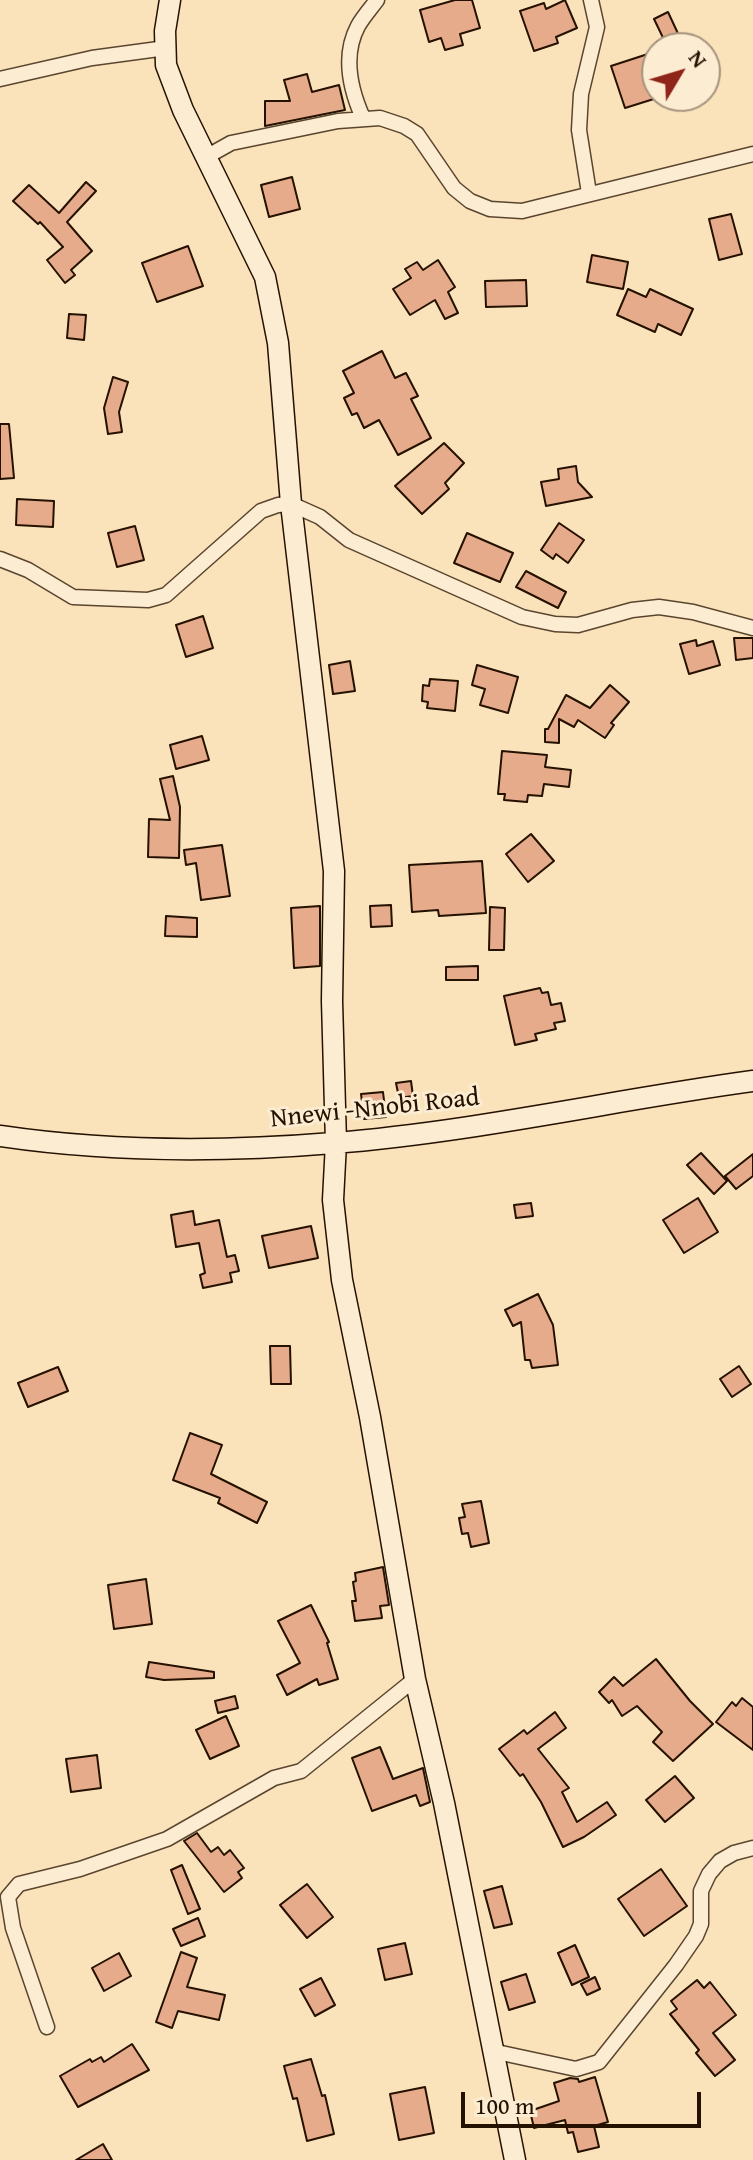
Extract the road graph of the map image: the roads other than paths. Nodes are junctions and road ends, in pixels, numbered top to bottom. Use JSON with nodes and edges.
{"nodes":[{"id":1,"x":170,"y":0,"type":"edge"},
{"id":2,"x":377,"y":0,"type":"edge"},
{"id":3,"x":591,"y":0,"type":"edge"},
{"id":4,"x":166,"y":48,"type":"junction"},
{"id":5,"x":0,"y":79,"type":"edge"},
{"id":6,"x":363,"y":118,"type":"junction"},
{"id":7,"x":753,"y":154,"type":"edge"},
{"id":8,"x":206,"y":157,"type":"junction"},
{"id":9,"x":589,"y":193,"type":"junction"},
{"id":10,"x":291,"y":504,"type":"junction"},
{"id":11,"x":0,"y":559,"type":"edge"},
{"id":12,"x":753,"y":628,"type":"edge"},
{"id":13,"x":753,"y":1081,"type":"edge"},
{"id":14,"x":0,"y":1136,"type":"edge"},
{"id":15,"x":336,"y":1143,"type":"junction"},
{"id":16,"x":415,"y":1679,"type":"junction"},
{"id":17,"x":753,"y":1848,"type":"edge"},
{"id":18,"x":47,"y":2027,"type":"dead end"},
{"id":19,"x":492,"y":2051,"type":"junction"},
{"id":20,"x":515,"y":2160,"type":"edge"}],
"edges":[{"from":1,"to":4,"type":"street"},
{"from":2,"to":6,"type":"street"},
{"from":3,"to":9,"type":"street"},
{"from":4,"to":5,"type":"street"},
{"from":4,"to":8,"type":"street"},
{"from":6,"to":8,"type":"street"},
{"from":6,"to":9,"type":"street"},
{"from":7,"to":9,"type":"street"},
{"from":8,"to":10,"type":"street"},
{"from":10,"to":11,"type":"street"},
{"from":10,"to":12,"type":"street"},
{"from":10,"to":15,"type":"street"},
{"from":13,"to":15,"type":"street","name":"Nnewi -Nnobi Road"},
{"from":14,"to":15,"type":"street","name":"Nnewi -Nnobi Road"},
{"from":15,"to":16,"type":"street"},
{"from":16,"to":18,"type":"street"},
{"from":16,"to":19,"type":"street"},
{"from":17,"to":19,"type":"street"},
{"from":19,"to":20,"type":"street"}]}
